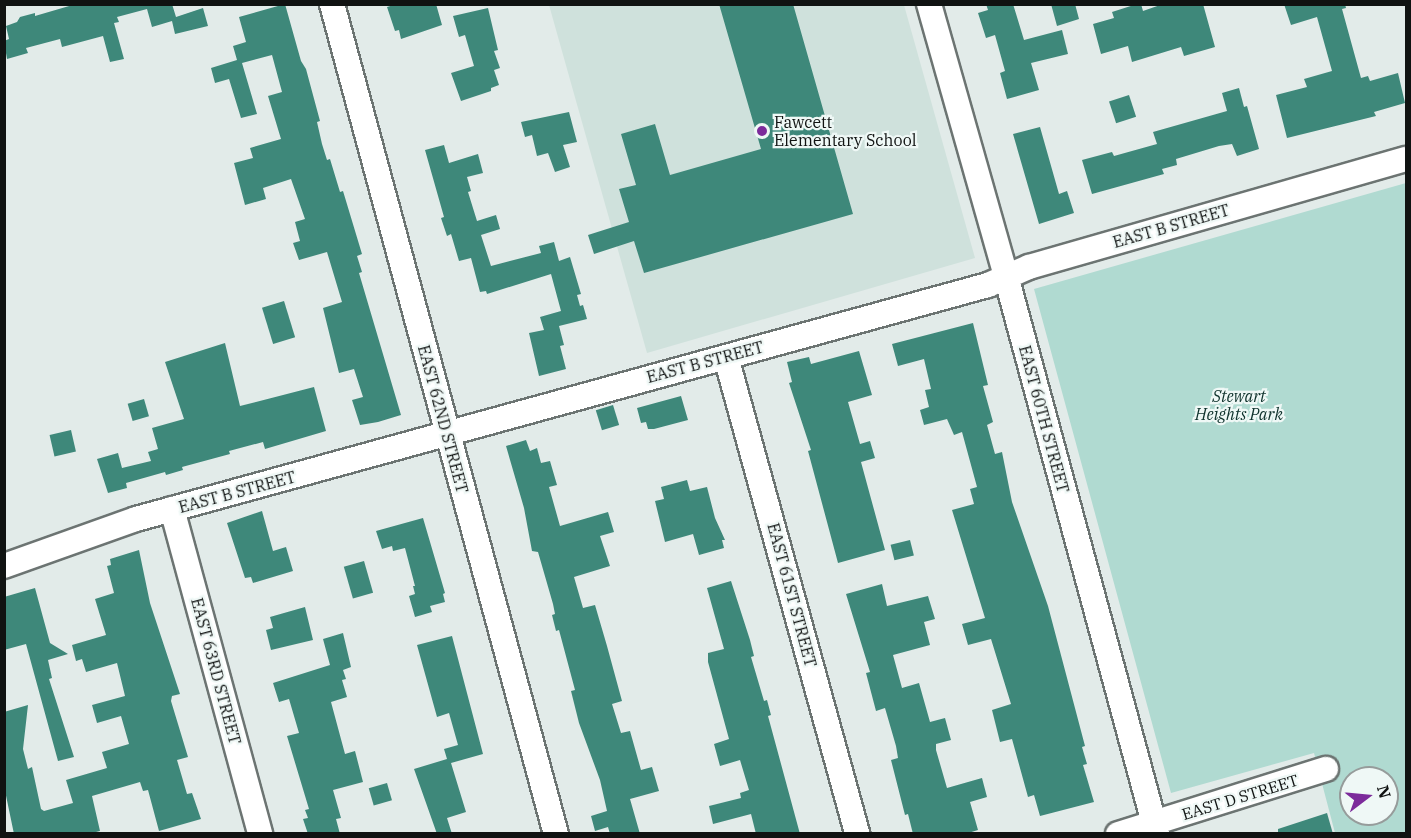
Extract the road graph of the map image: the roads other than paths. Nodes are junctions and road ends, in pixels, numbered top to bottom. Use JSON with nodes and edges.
{"nodes":[{"id":1,"x":332,"y":4,"type":"edge"},
{"id":2,"x":928,"y":4,"type":"edge"},
{"id":3,"x":1407,"y":159,"type":"edge"},
{"id":4,"x":1006,"y":276,"type":"junction"},
{"id":5,"x":726,"y":357,"type":"junction"},
{"id":6,"x":448,"y":435,"type":"junction"},
{"id":7,"x":172,"y":509,"type":"junction"},
{"id":8,"x":4,"y":566,"type":"edge"},
{"id":9,"x":1326,"y":769,"type":"dead end"},
{"id":10,"x":1156,"y":828,"type":"edge"},
{"id":11,"x":260,"y":834,"type":"edge"},
{"id":12,"x":556,"y":834,"type":"edge"},
{"id":13,"x":857,"y":834,"type":"edge"},
{"id":14,"x":1118,"y":834,"type":"edge"}],
"edges":[{"from":1,"to":6,"type":"street","name":"EAST 62ND STREET"},
{"from":2,"to":4,"type":"street","name":"EAST 60TH STREET"},
{"from":3,"to":4,"type":"street","name":"EAST B STREET"},
{"from":4,"to":5,"type":"street","name":"EAST B STREET"},
{"from":4,"to":10,"type":"street","name":"EAST 60TH STREET"},
{"from":5,"to":6,"type":"street","name":"EAST B STREET"},
{"from":5,"to":13,"type":"street","name":"EAST 61ST STREET"},
{"from":6,"to":7,"type":"street","name":"EAST B STREET"},
{"from":6,"to":12,"type":"street","name":"EAST 62ND STREET"},
{"from":7,"to":8,"type":"street","name":"EAST B STREET"},
{"from":7,"to":11,"type":"street","name":"EAST 63RD STREET"},
{"from":9,"to":10,"type":"street","name":"EAST D STREET"},
{"from":10,"to":14,"type":"street","name":"EAST D STREET"}]}
